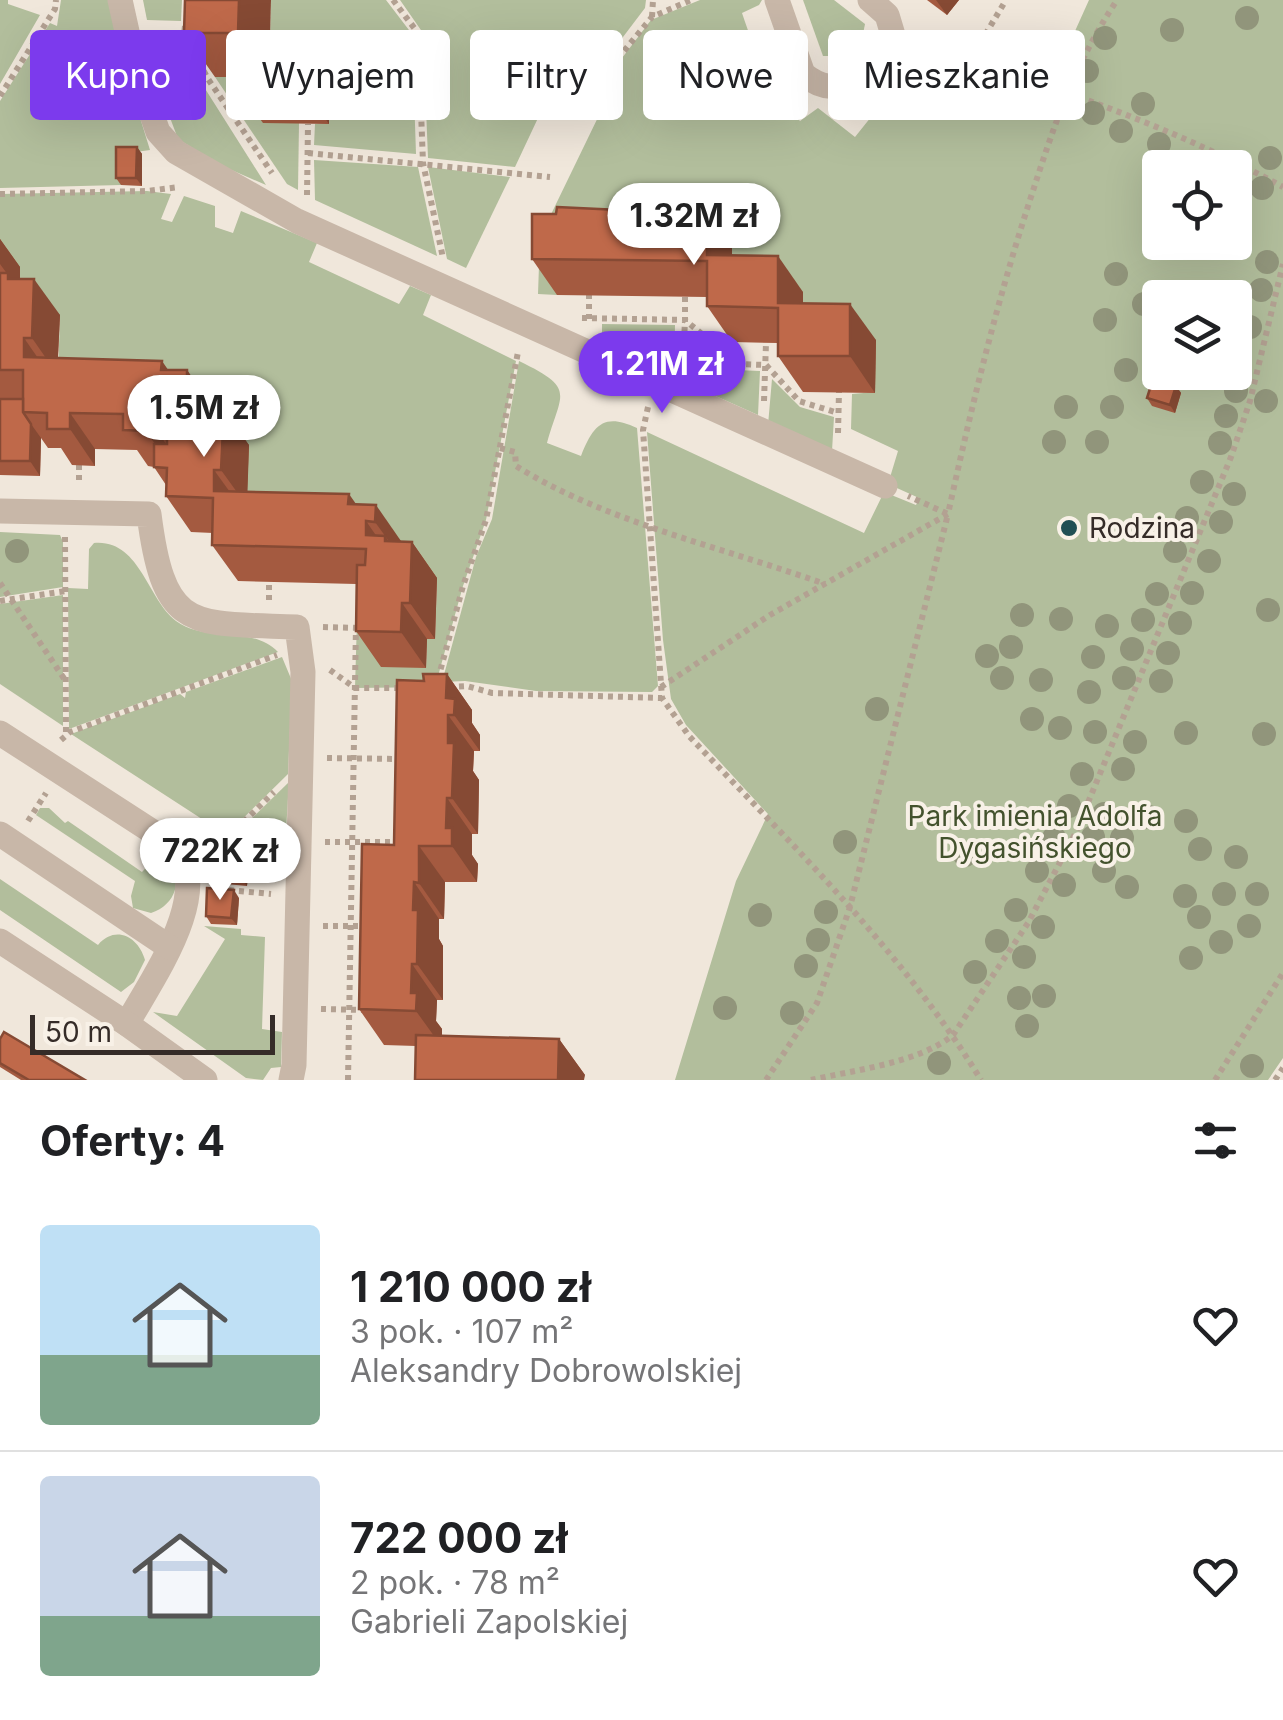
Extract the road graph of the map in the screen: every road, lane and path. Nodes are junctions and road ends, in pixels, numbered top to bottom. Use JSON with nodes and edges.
{"nodes":[{"id":1,"x":56,"y":0,"type":"edge"},
{"id":2,"x":120,"y":0,"type":"edge"},
{"id":3,"x":393,"y":0,"type":"edge"},
{"id":4,"x":653,"y":0,"type":"edge"},
{"id":5,"x":691,"y":0,"type":"edge"},
{"id":6,"x":777,"y":0,"type":"edge"},
{"id":7,"x":870,"y":0,"type":"edge"},
{"id":8,"x":1006,"y":0,"type":"edge"},
{"id":9,"x":1117,"y":0,"type":"edge"},
{"id":10,"x":185,"y":17,"type":"edge"},
{"id":11,"x":652,"y":17,"type":"junction"},
{"id":12,"x":184,"y":30,"type":"edge"},
{"id":13,"x":892,"y":30,"type":"edge"},
{"id":14,"x":988,"y":30,"type":"edge"},
{"id":15,"x":623,"y":52,"type":"edge"},
{"id":16,"x":1085,"y":52,"type":"edge"},
{"id":17,"x":206,"y":76,"type":"edge"},
{"id":18,"x":828,"y":85,"type":"edge"},
{"id":19,"x":0,"y":96,"type":"edge"},
{"id":20,"x":1085,"y":100,"type":"edge"},
{"id":21,"x":1056,"y":120,"type":"edge"},
{"id":22,"x":308,"y":124,"type":"edge"},
{"id":23,"x":308,"y":153,"type":"junction"},
{"id":24,"x":423,"y":163,"type":"junction"},
{"id":25,"x":273,"y":174,"type":"dead end"},
{"id":26,"x":550,"y":178,"type":"dead end"},
{"id":27,"x":226,"y":182,"type":"junction"},
{"id":28,"x":1283,"y":187,"type":"edge"},
{"id":29,"x":0,"y":194,"type":"edge"},
{"id":30,"x":296,"y":196,"type":"dead end"},
{"id":31,"x":428,"y":258,"type":"dead end"},
{"id":32,"x":1283,"y":264,"type":"edge"},
{"id":33,"x":685,"y":297,"type":"edge"},
{"id":34,"x":574,"y":318,"type":"dead end"},
{"id":35,"x":684,"y":320,"type":"junction"},
{"id":36,"x":523,"y":321,"type":"junction"},
{"id":37,"x":766,"y":343,"type":"edge"},
{"id":38,"x":766,"y":366,"type":"junction"},
{"id":39,"x":654,"y":382,"type":"junction"},
{"id":40,"x":839,"y":392,"type":"edge"},
{"id":41,"x":682,"y":395,"type":"junction"},
{"id":42,"x":500,"y":448,"type":"junction"},
{"id":43,"x":79,"y":465,"type":"dead end"},
{"id":44,"x":884,"y":486,"type":"joint"},
{"id":45,"x":72,"y":504,"type":"junction"},
{"id":46,"x":0,"y":510,"type":"edge"},
{"id":47,"x":948,"y":514,"type":"junction"},
{"id":48,"x":649,"y":524,"type":"junction"},
{"id":49,"x":0,"y":583,"type":"edge"},
{"id":50,"x":826,"y":584,"type":"junction"},
{"id":51,"x":66,"y":591,"type":"junction"},
{"id":52,"x":10,"y":599,"type":"junction"},
{"id":53,"x":0,"y":600,"type":"edge"},
{"id":54,"x":254,"y":605,"type":"dead end"},
{"id":55,"x":269,"y":605,"type":"dead end"},
{"id":56,"x":357,"y":613,"type":"edge"},
{"id":57,"x":356,"y":628,"type":"junction"},
{"id":58,"x":369,"y":628,"type":"edge"},
{"id":59,"x":298,"y":637,"type":"junction"},
{"id":60,"x":66,"y":681,"type":"junction"},
{"id":61,"x":661,"y":686,"type":"junction"},
{"id":62,"x":355,"y":688,"type":"junction"},
{"id":63,"x":403,"y":688,"type":"edge"},
{"id":64,"x":662,"y":698,"type":"junction"},
{"id":65,"x":0,"y":733,"type":"edge"},
{"id":66,"x":66,"y":736,"type":"junction"},
{"id":67,"x":354,"y":758,"type":"junction"},
{"id":68,"x":404,"y":759,"type":"edge"},
{"id":69,"x":301,"y":762,"type":"junction"},
{"id":70,"x":59,"y":772,"type":"junction"},
{"id":71,"x":7,"y":839,"type":"edge"},
{"id":72,"x":299,"y":842,"type":"junction"},
{"id":73,"x":352,"y":842,"type":"junction"},
{"id":74,"x":420,"y":842,"type":"edge"},
{"id":75,"x":189,"y":881,"type":"junction"},
{"id":76,"x":298,"y":896,"type":"junction"},
{"id":77,"x":850,"y":908,"type":"junction"},
{"id":78,"x":297,"y":926,"type":"junction"},
{"id":79,"x":351,"y":926,"type":"junction"},
{"id":80,"x":368,"y":926,"type":"edge"},
{"id":81,"x":0,"y":941,"type":"edge"},
{"id":82,"x":169,"y":947,"type":"junction"},
{"id":83,"x":1283,"y":973,"type":"edge"},
{"id":84,"x":295,"y":1008,"type":"junction"},
{"id":85,"x":350,"y":1010,"type":"junction"},
{"id":86,"x":367,"y":1010,"type":"edge"},
{"id":87,"x":127,"y":1024,"type":"junction"},
{"id":88,"x":953,"y":1035,"type":"junction"},
{"id":89,"x":1283,"y":1068,"type":"edge"},
{"id":90,"x":206,"y":1080,"type":"edge"},
{"id":91,"x":291,"y":1080,"type":"edge"},
{"id":92,"x":348,"y":1080,"type":"edge"},
{"id":93,"x":766,"y":1080,"type":"edge"},
{"id":94,"x":812,"y":1080,"type":"edge"},
{"id":95,"x":981,"y":1080,"type":"edge"},
{"id":96,"x":1215,"y":1080,"type":"edge"},
{"id":97,"x":1275,"y":1080,"type":"edge"}],
"edges":[{"from":1,"to":19,"type":"path"},
{"from":2,"to":27,"type":"street"},
{"from":3,"to":24,"type":"path"},
{"from":4,"to":11,"type":"path"},
{"from":5,"to":11,"type":"path"},
{"from":6,"to":18,"type":"street"},
{"from":7,"to":13,"type":"street"},
{"from":8,"to":14,"type":"path"},
{"from":9,"to":16,"type":"path"},
{"from":10,"to":12,"type":"path"},
{"from":11,"to":15,"type":"path"},
{"from":17,"to":25,"type":"path"},
{"from":20,"to":28,"type":"path"},
{"from":21,"to":47,"type":"path"},
{"from":22,"to":23,"type":"path"},
{"from":23,"to":24,"type":"path"},
{"from":23,"to":30,"type":"path"},
{"from":24,"to":26,"type":"path"},
{"from":24,"to":31,"type":"path"},
{"from":27,"to":29,"type":"path"},
{"from":27,"to":36,"type":"street"},
{"from":32,"to":88,"type":"path"},
{"from":33,"to":35,"type":"path"},
{"from":34,"to":35,"type":"path"},
{"from":35,"to":38,"type":"path"},
{"from":35,"to":41,"type":"path"},
{"from":36,"to":39,"type":"street"},
{"from":36,"to":42,"type":"path"},
{"from":37,"to":38,"type":"path"},
{"from":38,"to":40,"type":"path"},
{"from":39,"to":41,"type":"street"},
{"from":39,"to":48,"type":"path"},
{"from":41,"to":44,"type":"street"},
{"from":42,"to":48,"type":"path"},
{"from":42,"to":64,"type":"path"},
{"from":43,"to":45,"type":"path"},
{"from":44,"to":47,"type":"path"},
{"from":45,"to":46,"type":"street"},
{"from":45,"to":51,"type":"path"},
{"from":45,"to":59,"type":"street"},
{"from":47,"to":50,"type":"path"},
{"from":47,"to":77,"type":"path"},
{"from":48,"to":50,"type":"path"},
{"from":48,"to":61,"type":"path"},
{"from":49,"to":52,"type":"path"},
{"from":50,"to":61,"type":"path"},
{"from":51,"to":52,"type":"path"},
{"from":51,"to":60,"type":"path"},
{"from":52,"to":53,"type":"path"},
{"from":52,"to":60,"type":"path"},
{"from":54,"to":55,"type":"path"},
{"from":56,"to":57,"type":"path"},
{"from":57,"to":58,"type":"path"},
{"from":57,"to":59,"type":"path"},
{"from":57,"to":62,"type":"path"},
{"from":59,"to":62,"type":"path"},
{"from":59,"to":66,"type":"path"},
{"from":59,"to":69,"type":"street"},
{"from":60,"to":66,"type":"path"},
{"from":61,"to":64,"type":"path"},
{"from":62,"to":63,"type":"path"},
{"from":62,"to":67,"type":"path"},
{"from":64,"to":77,"type":"path"},
{"from":65,"to":70,"type":"street"},
{"from":66,"to":70,"type":"path"},
{"from":67,"to":68,"type":"path"},
{"from":67,"to":69,"type":"path"},
{"from":67,"to":73,"type":"path"},
{"from":69,"to":72,"type":"street"},
{"from":69,"to":75,"type":"path"},
{"from":70,"to":71,"type":"path"},
{"from":70,"to":75,"type":"street"},
{"from":71,"to":82,"type":"street"},
{"from":72,"to":73,"type":"path"},
{"from":72,"to":76,"type":"street"},
{"from":73,"to":74,"type":"path"},
{"from":73,"to":79,"type":"path"},
{"from":75,"to":76,"type":"path"},
{"from":75,"to":82,"type":"street"},
{"from":76,"to":78,"type":"street"},
{"from":77,"to":88,"type":"path"},
{"from":77,"to":93,"type":"path"},
{"from":78,"to":79,"type":"path"},
{"from":78,"to":84,"type":"street"},
{"from":79,"to":80,"type":"path"},
{"from":79,"to":85,"type":"path"},
{"from":81,"to":87,"type":"street"},
{"from":82,"to":87,"type":"street"},
{"from":83,"to":96,"type":"path"},
{"from":84,"to":85,"type":"path"},
{"from":84,"to":91,"type":"street"},
{"from":85,"to":86,"type":"path"},
{"from":85,"to":92,"type":"path"},
{"from":87,"to":90,"type":"street"},
{"from":88,"to":94,"type":"path"},
{"from":88,"to":95,"type":"path"},
{"from":89,"to":97,"type":"path"}]}
